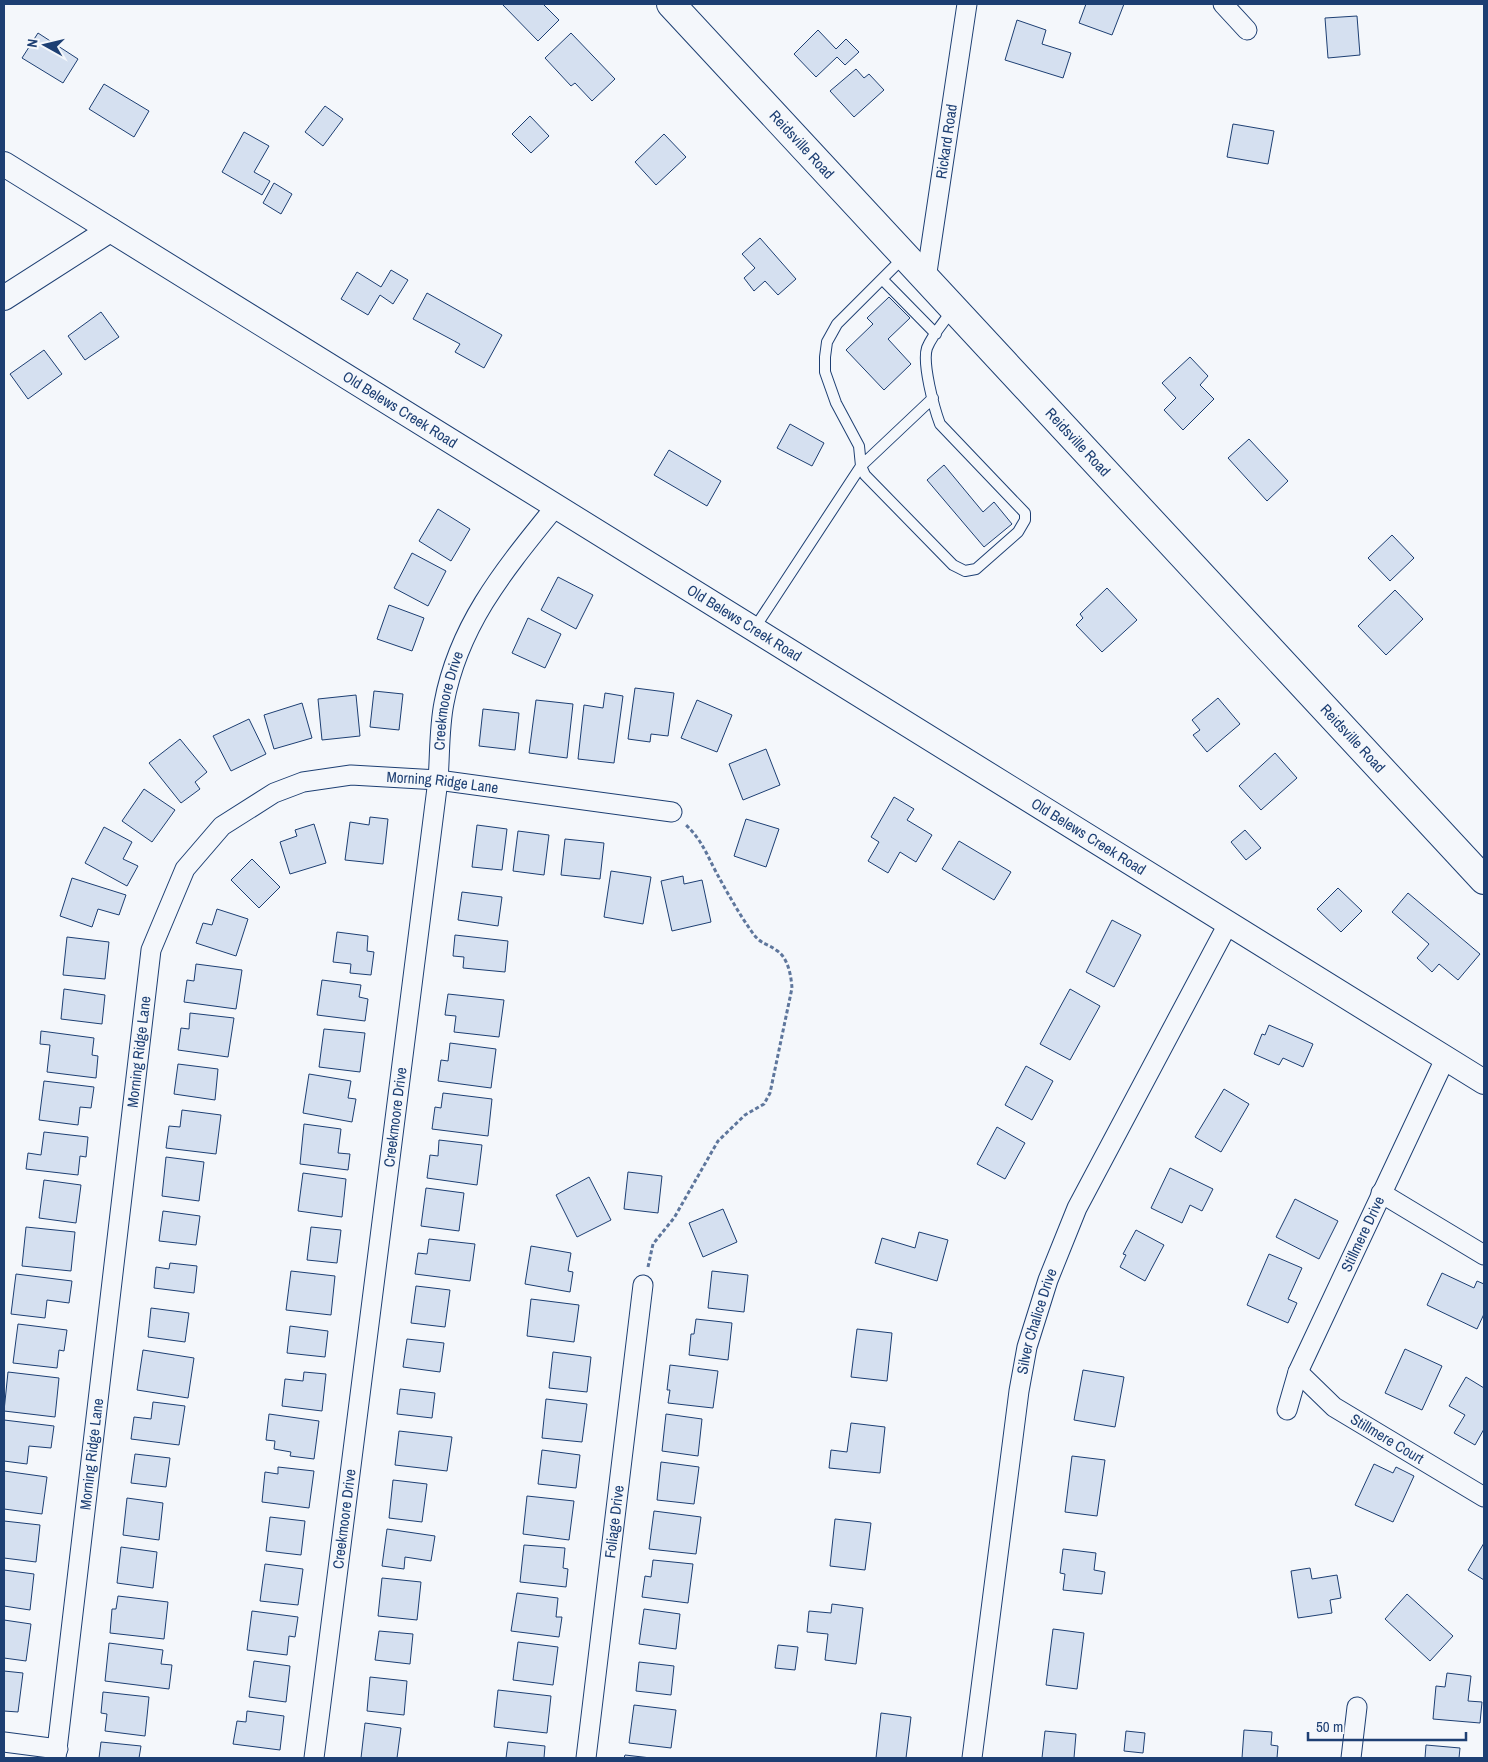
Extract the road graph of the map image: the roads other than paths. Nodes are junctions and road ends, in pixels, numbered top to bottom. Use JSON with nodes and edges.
{"nodes":[{"id":1,"x":671,"y":4,"type":"edge"},
{"id":2,"x":967,"y":4,"type":"edge"},
{"id":3,"x":1223,"y":4,"type":"edge"},
{"id":4,"x":1247,"y":30,"type":"dead end"},
{"id":5,"x":4,"y":164,"type":"edge"},
{"id":6,"x":110,"y":230,"type":"junction"},
{"id":7,"x":905,"y":256,"type":"junction"},
{"id":8,"x":882,"y":279,"type":"junction"},
{"id":9,"x":926,"y":279,"type":"junction"},
{"id":10,"x":4,"y":298,"type":"edge"},
{"id":11,"x":953,"y":308,"type":"junction"},
{"id":12,"x":936,"y":334,"type":"junction"},
{"id":13,"x":933,"y":398,"type":"junction"},
{"id":14,"x":861,"y":466,"type":"junction"},
{"id":15,"x":556,"y":506,"type":"junction"},
{"id":16,"x":754,"y":629,"type":"junction"},
{"id":17,"x":438,"y":780,"type":"junction"},
{"id":18,"x":672,"y":812,"type":"road end"},
{"id":19,"x":1484,"y":880,"type":"edge"},
{"id":20,"x":1228,"y":924,"type":"junction"},
{"id":21,"x":1445,"y":1059,"type":"junction"},
{"id":22,"x":1484,"y":1082,"type":"edge"},
{"id":23,"x":1381,"y":1193,"type":"junction"},
{"id":24,"x":1484,"y":1255,"type":"edge"},
{"id":25,"x":643,"y":1285,"type":"road end"},
{"id":26,"x":1298,"y":1372,"type":"junction"},
{"id":27,"x":1287,"y":1410,"type":"dead end"},
{"id":28,"x":1484,"y":1497,"type":"edge"},
{"id":29,"x":1357,"y":1707,"type":"dead end"},
{"id":30,"x":4,"y":1742,"type":"edge"},
{"id":31,"x":57,"y":1753,"type":"edge"},
{"id":32,"x":314,"y":1758,"type":"edge"},
{"id":33,"x":586,"y":1758,"type":"edge"},
{"id":34,"x":972,"y":1758,"type":"edge"},
{"id":35,"x":1351,"y":1758,"type":"edge"}],
"edges":[{"from":1,"to":7,"type":"highway","name":"Reidsville Road"},
{"from":2,"to":9,"type":"street","name":"Rickard Road"},
{"from":3,"to":4,"type":"street"},
{"from":5,"to":6,"type":"street","name":"Old Belews Creek Road"},
{"from":6,"to":10,"type":"street"},
{"from":6,"to":15,"type":"street","name":"Old Belews Creek Road"},
{"from":7,"to":8,"type":"lane"},
{"from":7,"to":9,"type":"highway","name":"Reidsville Road"},
{"from":8,"to":12,"type":"lane"},
{"from":8,"to":14,"type":"lane"},
{"from":9,"to":11,"type":"highway","name":"Reidsville Road"},
{"from":11,"to":12,"type":"lane"},
{"from":11,"to":19,"type":"highway","name":"Reidsville Road"},
{"from":12,"to":13,"type":"lane"},
{"from":13,"to":14,"type":"lane"},
{"from":13,"to":14,"type":"lane"},
{"from":14,"to":16,"type":"lane"},
{"from":15,"to":16,"type":"street","name":"Old Belews Creek Road"},
{"from":15,"to":17,"type":"street","name":"Creekmoore Drive"},
{"from":16,"to":20,"type":"street","name":"Old Belews Creek Road"},
{"from":17,"to":18,"type":"street","name":"Morning Ridge Lane"},
{"from":17,"to":31,"type":"street","name":"Morning Ridge Lane"},
{"from":17,"to":32,"type":"street","name":"Creekmoore Drive"},
{"from":20,"to":21,"type":"street","name":"Old Belews Creek Road"},
{"from":20,"to":34,"type":"street","name":"Silver Chalice Drive"},
{"from":21,"to":22,"type":"street","name":"Old Belews Creek Road"},
{"from":21,"to":23,"type":"street","name":"Stillmere Drive"},
{"from":23,"to":24,"type":"street"},
{"from":23,"to":26,"type":"street","name":"Stillmere Drive"},
{"from":25,"to":33,"type":"street","name":"Foliage Drive"},
{"from":26,"to":27,"type":"street","name":"Stillmere Drive"},
{"from":26,"to":28,"type":"street","name":"Stillmere Court"},
{"from":29,"to":35,"type":"street"},
{"from":30,"to":31,"type":"street"}]}
